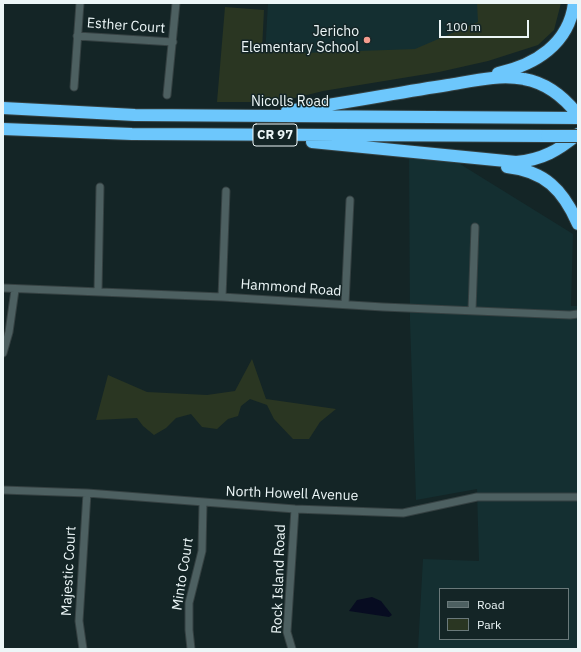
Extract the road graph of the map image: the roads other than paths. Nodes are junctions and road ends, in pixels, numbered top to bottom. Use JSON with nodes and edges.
{"nodes":[{"id":1,"x":80,"y":3,"type":"edge"},
{"id":2,"x":176,"y":3,"type":"edge"},
{"id":3,"x":574,"y":3,"type":"edge"},
{"id":4,"x":77,"y":36,"type":"junction"},
{"id":5,"x":172,"y":42,"type":"junction"},
{"id":6,"x":456,"y":84,"type":"junction"},
{"id":7,"x":74,"y":87,"type":"dead end"},
{"id":8,"x":167,"y":94,"type":"dead end"},
{"id":9,"x":3,"y":108,"type":"edge"},
{"id":10,"x":578,"y":115,"type":"edge"},
{"id":11,"x":226,"y":117,"type":"junction"},
{"id":12,"x":578,"y":118,"type":"edge"},
{"id":13,"x":3,"y":129,"type":"edge"},
{"id":14,"x":253,"y":134,"type":"junction"},
{"id":15,"x":578,"y":135,"type":"edge"},
{"id":16,"x":468,"y":157,"type":"junction"},
{"id":17,"x":100,"y":187,"type":"dead end"},
{"id":18,"x":226,"y":191,"type":"dead end"},
{"id":19,"x":350,"y":200,"type":"dead end"},
{"id":20,"x":578,"y":224,"type":"edge"},
{"id":21,"x":475,"y":228,"type":"dead end"},
{"id":22,"x":3,"y":288,"type":"edge"},
{"id":23,"x":15,"y":290,"type":"junction"},
{"id":24,"x":98,"y":292,"type":"junction"},
{"id":25,"x":222,"y":296,"type":"junction"},
{"id":26,"x":345,"y":304,"type":"junction"},
{"id":27,"x":472,"y":310,"type":"junction"},
{"id":28,"x":578,"y":314,"type":"edge"},
{"id":29,"x":3,"y":353,"type":"edge"},
{"id":30,"x":3,"y":490,"type":"edge"},
{"id":31,"x":87,"y":493,"type":"junction"},
{"id":32,"x":578,"y":497,"type":"edge"},
{"id":33,"x":203,"y":503,"type":"junction"},
{"id":34,"x":295,"y":509,"type":"junction"},
{"id":35,"x":82,"y":649,"type":"edge"},
{"id":36,"x":191,"y":649,"type":"edge"},
{"id":37,"x":292,"y":649,"type":"edge"}],
"edges":[{"from":1,"to":4,"type":"street"},
{"from":2,"to":5,"type":"street"},
{"from":3,"to":6,"type":"highway"},
{"from":4,"to":5,"type":"street","name":"Esther Court"},
{"from":4,"to":7,"type":"street"},
{"from":5,"to":8,"type":"street"},
{"from":6,"to":10,"type":"highway"},
{"from":6,"to":11,"type":"highway"},
{"from":9,"to":11,"type":"highway","name":"Nicolls Road","number":"CR 97"},
{"from":11,"to":12,"type":"highway","name":"Nicolls Road","number":"CR 97"},
{"from":13,"to":14,"type":"highway","number":"CR 97"},
{"from":14,"to":15,"type":"highway","number":"CR 97","bridge":true},
{"from":14,"to":16,"type":"highway"},
{"from":15,"to":16,"type":"highway"},
{"from":16,"to":20,"type":"highway"},
{"from":17,"to":24,"type":"street"},
{"from":18,"to":25,"type":"street"},
{"from":19,"to":26,"type":"street"},
{"from":21,"to":27,"type":"street"},
{"from":22,"to":23,"type":"street","name":"Hammond Road"},
{"from":23,"to":24,"type":"street","name":"Hammond Road"},
{"from":23,"to":29,"type":"street"},
{"from":24,"to":25,"type":"street","name":"Hammond Road"},
{"from":25,"to":26,"type":"street","name":"Hammond Road"},
{"from":26,"to":27,"type":"street","name":"Hammond Road"},
{"from":27,"to":28,"type":"street","name":"Hammond Road"},
{"from":30,"to":31,"type":"street","name":"North Howell Avenue"},
{"from":31,"to":33,"type":"street","name":"North Howell Avenue"},
{"from":31,"to":35,"type":"street","name":"Majestic Court"},
{"from":32,"to":34,"type":"street","name":"North Howell Avenue"},
{"from":33,"to":34,"type":"street","name":"North Howell Avenue"},
{"from":33,"to":36,"type":"street","name":"Minto Court"},
{"from":34,"to":37,"type":"street","name":"Rock Island Road"}]}
